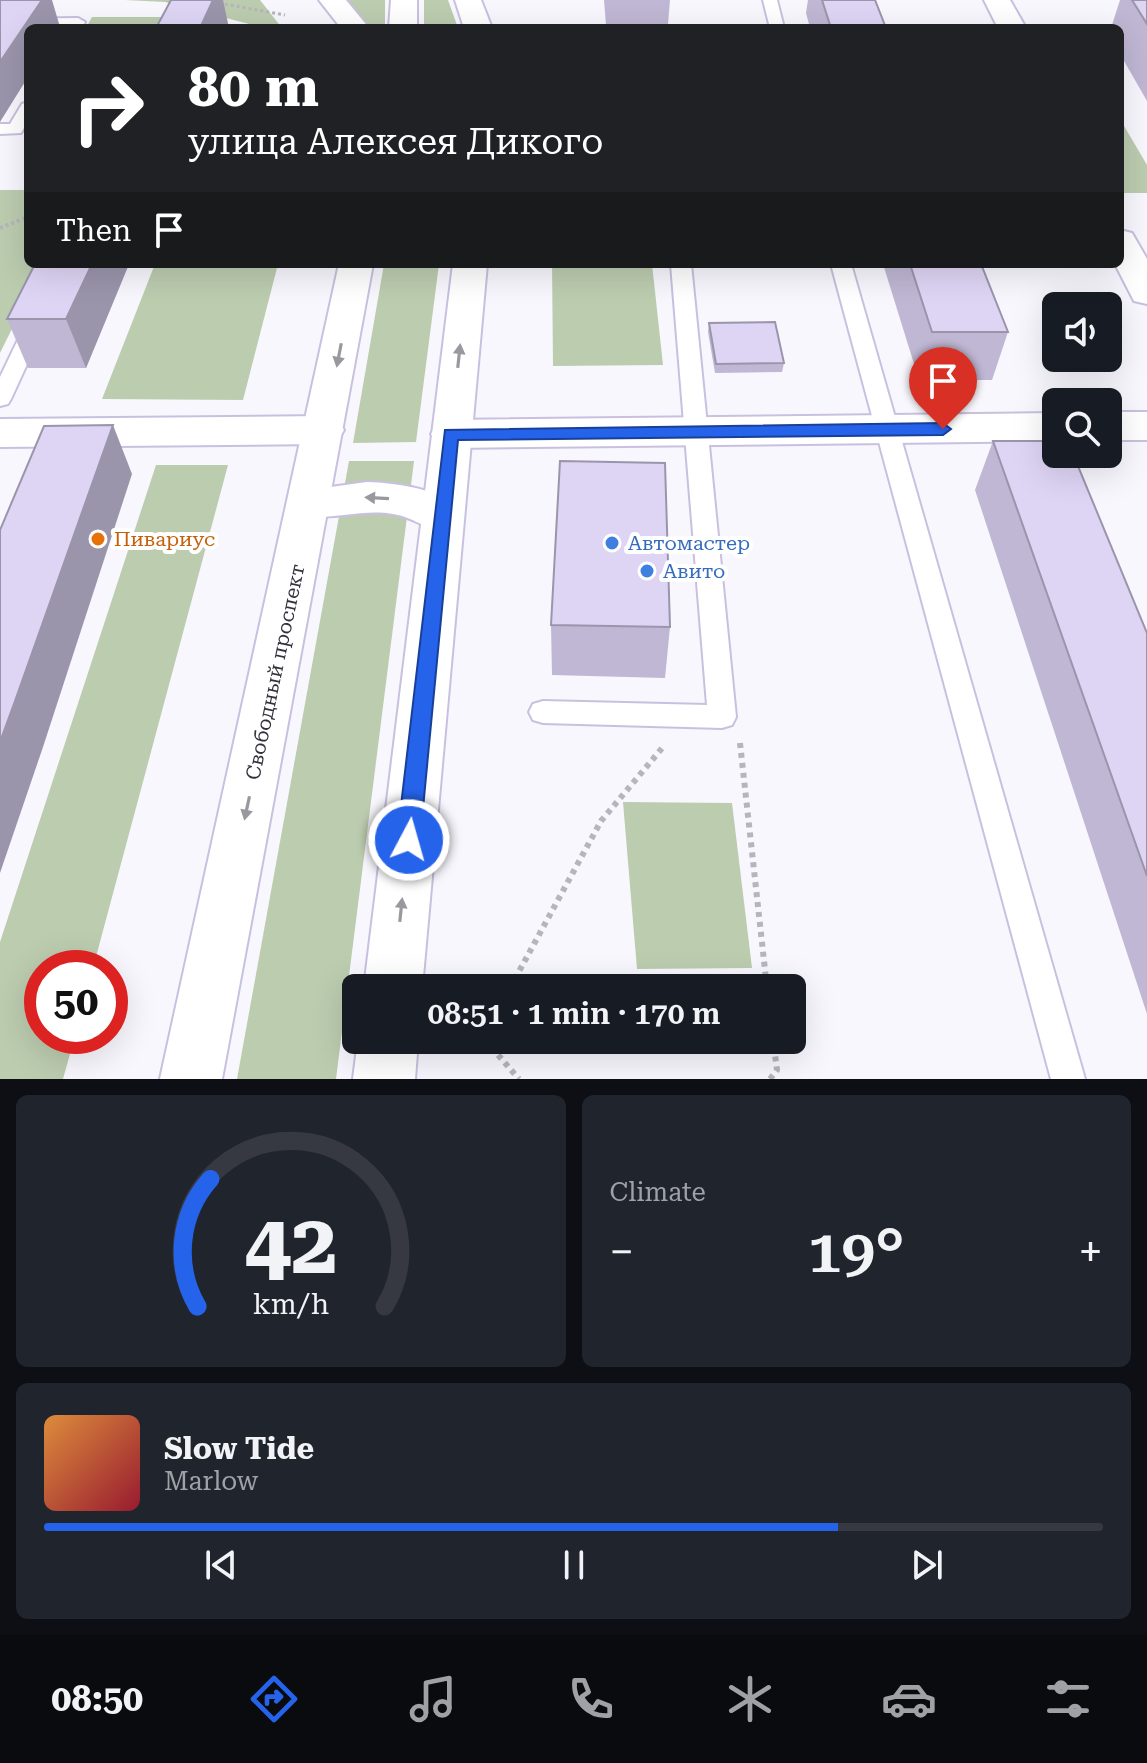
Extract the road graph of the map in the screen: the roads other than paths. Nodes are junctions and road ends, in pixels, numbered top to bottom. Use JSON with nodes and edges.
{"nodes":[{"id":1,"x":332,"y":0,"type":"edge"},
{"id":2,"x":404,"y":0,"type":"edge"},
{"id":3,"x":468,"y":0,"type":"edge"},
{"id":4,"x":487,"y":0,"type":"edge"},
{"id":5,"x":770,"y":0,"type":"edge"},
{"id":6,"x":997,"y":0,"type":"edge"},
{"id":7,"x":0,"y":23,"type":"edge"},
{"id":8,"x":77,"y":24,"type":"edge"},
{"id":9,"x":352,"y":24,"type":"edge"},
{"id":10,"x":403,"y":24,"type":"edge"},
{"id":11,"x":477,"y":24,"type":"edge"},
{"id":12,"x":486,"y":24,"type":"edge"},
{"id":13,"x":776,"y":24,"type":"edge"},
{"id":14,"x":1010,"y":24,"type":"edge"},
{"id":15,"x":24,"y":114,"type":"edge"},
{"id":16,"x":0,"y":129,"type":"edge"},
{"id":17,"x":1124,"y":248,"type":"edge"},
{"id":18,"x":355,"y":268,"type":"edge"},
{"id":19,"x":470,"y":268,"type":"edge"},
{"id":20,"x":681,"y":268,"type":"edge"},
{"id":21,"x":842,"y":268,"type":"edge"},
{"id":22,"x":1147,"y":293,"type":"edge"},
{"id":23,"x":46,"y":304,"type":"edge"},
{"id":24,"x":0,"y":399,"type":"edge"},
{"id":25,"x":1122,"y":426,"type":"edge"},
{"id":26,"x":1147,"y":426,"type":"edge"},
{"id":27,"x":1042,"y":427,"type":"edge"},
{"id":28,"x":324,"y":430,"type":"junction"},
{"id":29,"x":886,"y":430,"type":"junction"},
{"id":30,"x":0,"y":433,"type":"edge"},
{"id":31,"x":698,"y":433,"type":"junction"},
{"id":32,"x":451,"y":434,"type":"junction"},
{"id":33,"x":309,"y":503,"type":"junction"},
{"id":34,"x":442,"y":516,"type":"junction"},
{"id":35,"x":543,"y":712,"type":"dead end"},
{"id":36,"x":394,"y":974,"type":"edge"},
{"id":37,"x":387,"y":1054,"type":"edge"},
{"id":38,"x":191,"y":1079,"type":"edge"},
{"id":39,"x":384,"y":1079,"type":"edge"},
{"id":40,"x":1068,"y":1079,"type":"edge"}],
"edges":[{"from":1,"to":9,"type":"main road"},
{"from":2,"to":10,"type":"main road"},
{"from":3,"to":11,"type":"main road"},
{"from":4,"to":12,"type":"main road"},
{"from":5,"to":13,"type":"lane"},
{"from":6,"to":14,"type":"main road"},
{"from":7,"to":8,"type":"lane"},
{"from":15,"to":16,"type":"lane"},
{"from":17,"to":22,"type":"main road"},
{"from":18,"to":28,"type":"main road","name":"Свободный проспект","one_way":true},
{"from":32,"to":19,"type":"main road","one_way":true},
{"from":20,"to":31,"type":"lane"},
{"from":21,"to":29,"type":"lane"},
{"from":23,"to":24,"type":"lane"},
{"from":25,"to":26,"type":"main road"},
{"from":27,"to":29,"type":"main road"},
{"from":28,"to":30,"type":"main road"},
{"from":28,"to":33,"type":"main road","name":"Свободный проспект"},
{"from":29,"to":31,"type":"main road"},
{"from":29,"to":40,"type":"lane"},
{"from":31,"to":32,"type":"main road"},
{"from":31,"to":35,"type":"lane"},
{"from":32,"to":34,"type":"main road"},
{"from":34,"to":33,"type":"main road","one_way":true},
{"from":33,"to":38,"type":"main road","name":"Свободный проспект","one_way":true},
{"from":36,"to":34,"type":"main road","one_way":true},
{"from":37,"to":39,"type":"main road"}]}
